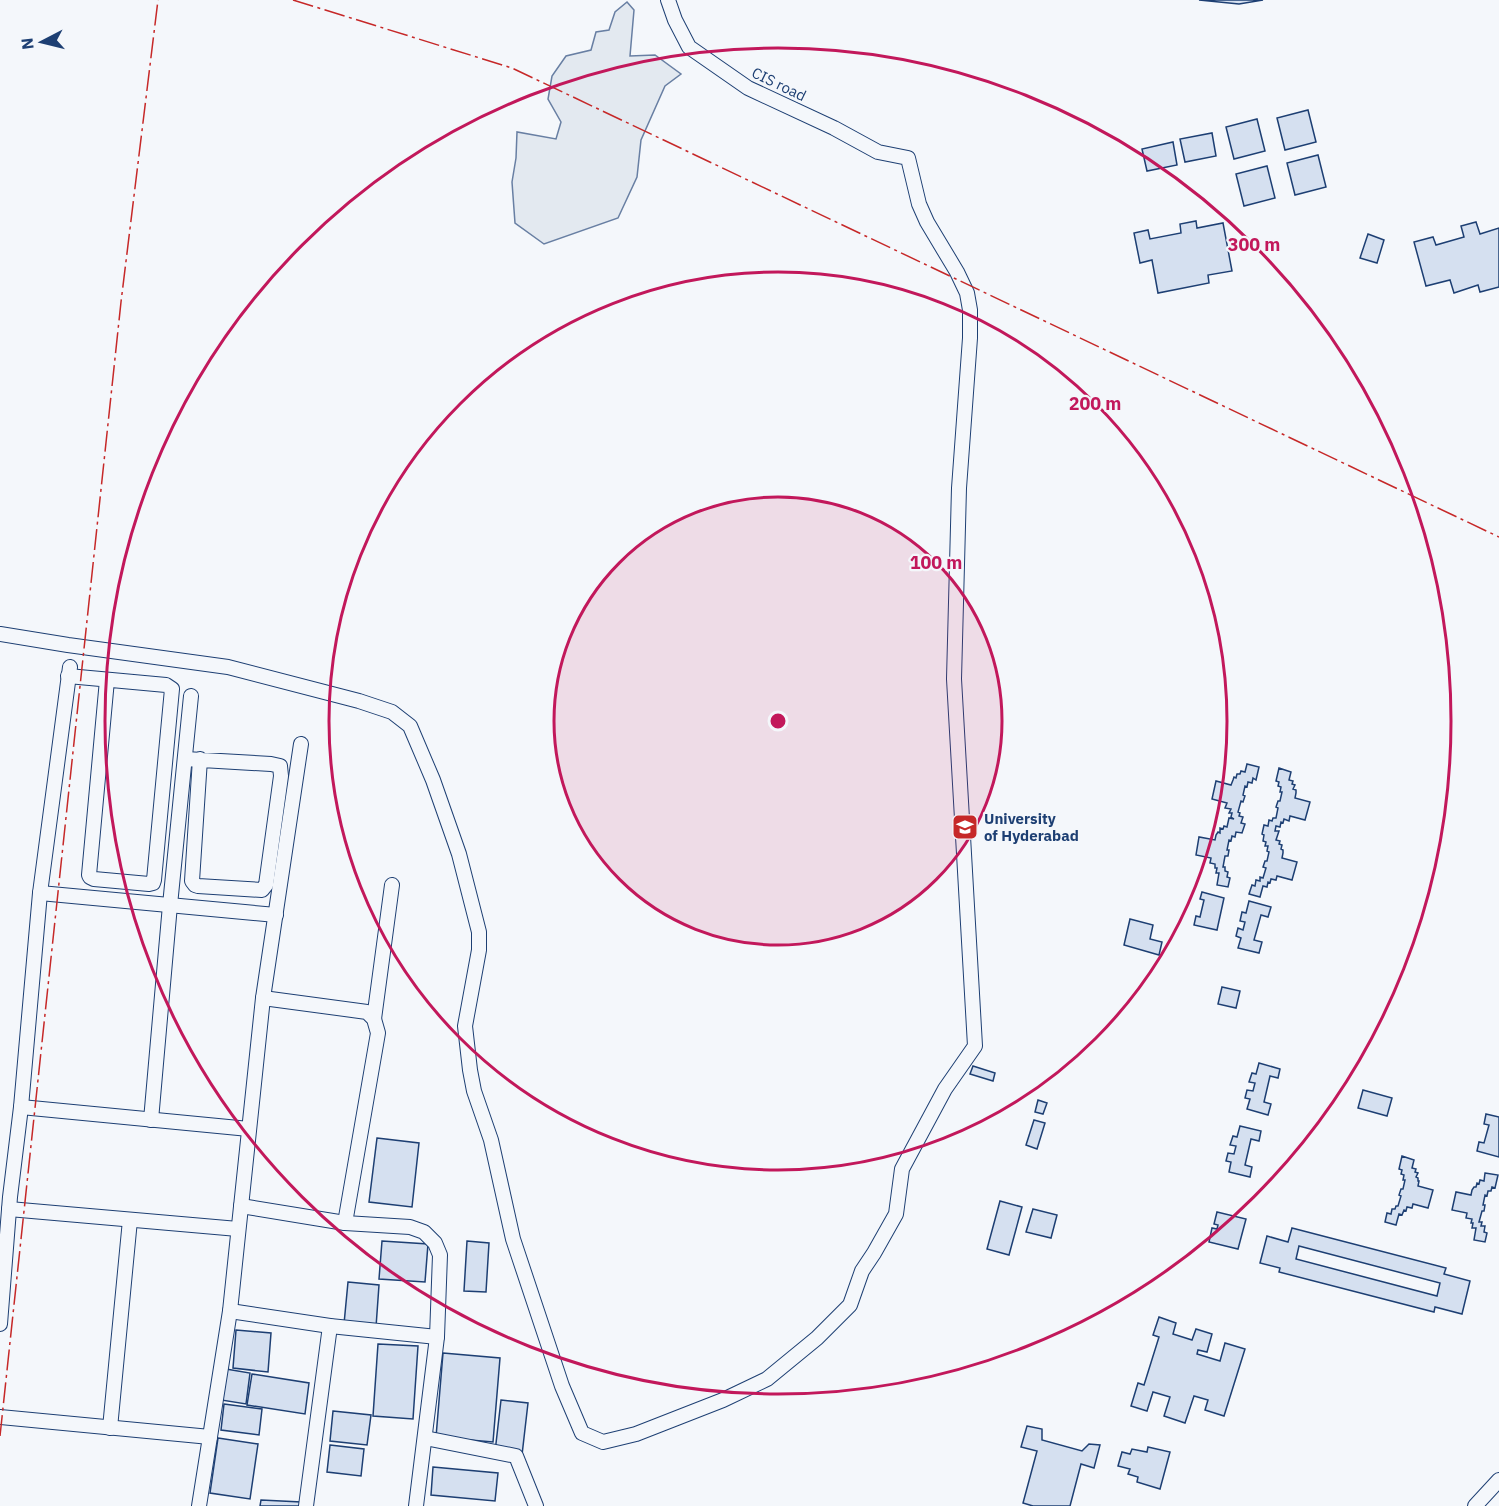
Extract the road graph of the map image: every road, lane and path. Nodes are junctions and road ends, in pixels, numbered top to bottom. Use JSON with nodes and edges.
{"nodes":[{"id":1,"x":668,"y":0,"type":"edge"},
{"id":2,"x":0,"y":634,"type":"edge"},
{"id":3,"x":106,"y":680,"type":"junction"},
{"id":4,"x":191,"y":696,"type":"dead end"},
{"id":5,"x":301,"y":744,"type":"dead end"},
{"id":6,"x":185,"y":759,"type":"junction"},
{"id":7,"x":200,"y":759,"type":"junction"},
{"id":8,"x":392,"y":885,"type":"dead end"},
{"id":9,"x":40,"y":893,"type":"junction"},
{"id":10,"x":170,"y":905,"type":"junction"},
{"id":11,"x":276,"y":915,"type":"junction"},
{"id":12,"x":263,"y":999,"type":"junction"},
{"id":13,"x":374,"y":1019,"type":"junction"},
{"id":14,"x":21,"y":1107,"type":"junction"},
{"id":15,"x":151,"y":1120,"type":"junction"},
{"id":16,"x":249,"y":1129,"type":"junction"},
{"id":17,"x":7,"y":1200,"type":"edge"},
{"id":18,"x":241,"y":1206,"type":"junction"},
{"id":19,"x":130,"y":1220,"type":"junction"},
{"id":20,"x":345,"y":1223,"type":"junction"},
{"id":21,"x":238,"y":1229,"type":"junction"},
{"id":22,"x":230,"y":1311,"type":"junction"},
{"id":23,"x":0,"y":1324,"type":"edge"},
{"id":24,"x":330,"y":1326,"type":"junction"},
{"id":25,"x":437,"y":1336,"type":"junction"},
{"id":26,"x":0,"y":1417,"type":"edge"},
{"id":27,"x":110,"y":1428,"type":"junction"},
{"id":28,"x":210,"y":1437,"type":"junction"},
{"id":29,"x":425,"y":1438,"type":"junction"},
{"id":30,"x":1499,"y":1480,"type":"edge"},
{"id":31,"x":199,"y":1506,"type":"edge"},
{"id":32,"x":306,"y":1506,"type":"edge"},
{"id":33,"x":416,"y":1506,"type":"edge"},
{"id":34,"x":536,"y":1506,"type":"edge"},
{"id":35,"x":1475,"y":1506,"type":"edge"}],
"edges":[{"from":1,"to":2,"type":"street","name":"CIS road"},
{"from":3,"to":3,"type":"street"},
{"from":3,"to":9,"type":"street"},
{"from":4,"to":6,"type":"street"},
{"from":5,"to":11,"type":"street"},
{"from":6,"to":7,"type":"street"},
{"from":6,"to":10,"type":"street"},
{"from":7,"to":7,"type":"street"},
{"from":8,"to":13,"type":"street"},
{"from":9,"to":10,"type":"street"},
{"from":9,"to":14,"type":"street"},
{"from":10,"to":11,"type":"street"},
{"from":10,"to":15,"type":"street"},
{"from":11,"to":12,"type":"street"},
{"from":12,"to":13,"type":"street"},
{"from":12,"to":16,"type":"street"},
{"from":13,"to":20,"type":"street"},
{"from":14,"to":15,"type":"street"},
{"from":14,"to":17,"type":"street"},
{"from":15,"to":16,"type":"street"},
{"from":16,"to":18,"type":"street"},
{"from":17,"to":19,"type":"street"},
{"from":17,"to":23,"type":"street"},
{"from":18,"to":20,"type":"street"},
{"from":18,"to":21,"type":"street"},
{"from":19,"to":21,"type":"street"},
{"from":19,"to":27,"type":"street"},
{"from":20,"to":25,"type":"street"},
{"from":21,"to":22,"type":"street"},
{"from":22,"to":24,"type":"street"},
{"from":22,"to":28,"type":"street"},
{"from":24,"to":25,"type":"street"},
{"from":24,"to":32,"type":"street"},
{"from":25,"to":29,"type":"street"},
{"from":26,"to":27,"type":"street"},
{"from":27,"to":28,"type":"street"},
{"from":28,"to":31,"type":"street"},
{"from":29,"to":33,"type":"street"},
{"from":29,"to":34,"type":"street"},
{"from":30,"to":35,"type":"street"}]}
